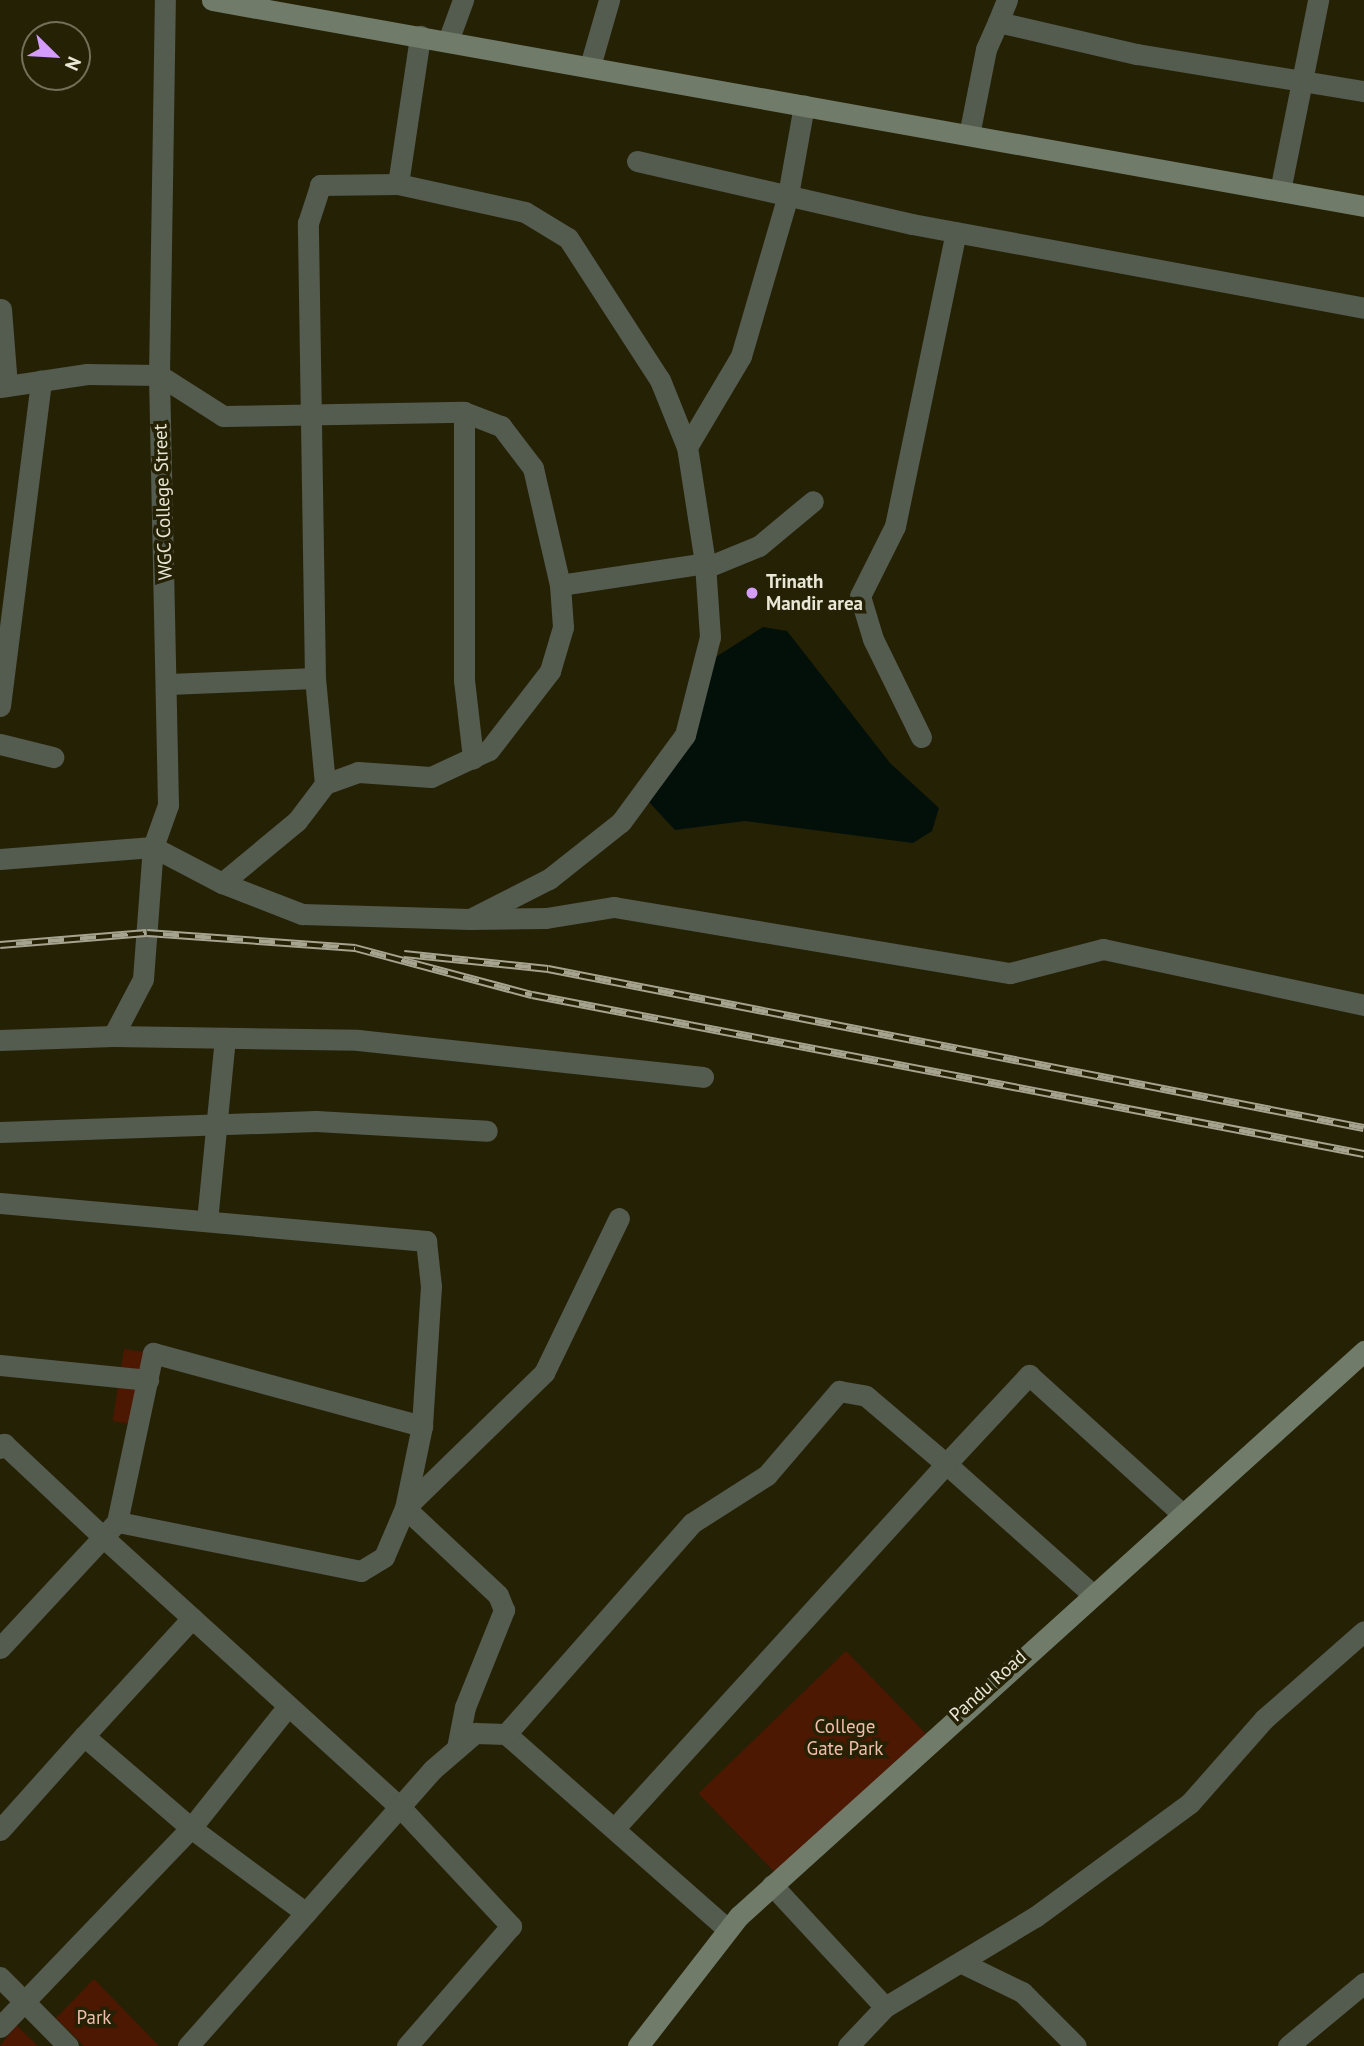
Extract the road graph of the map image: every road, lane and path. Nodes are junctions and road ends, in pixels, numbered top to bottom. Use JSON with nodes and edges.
{"nodes":[{"id":1,"x":165,"y":0,"type":"edge"},
{"id":2,"x":217,"y":0,"type":"edge"},
{"id":3,"x":463,"y":0,"type":"edge"},
{"id":4,"x":610,"y":0,"type":"edge"},
{"id":5,"x":1007,"y":0,"type":"edge"},
{"id":6,"x":1318,"y":0,"type":"edge"},
{"id":7,"x":998,"y":22,"type":"junction"},
{"id":8,"x":420,"y":36,"type":"junction"},
{"id":9,"x":448,"y":41,"type":"junction"},
{"id":10,"x":590,"y":66,"type":"junction"},
{"id":11,"x":1303,"y":80,"type":"junction"},
{"id":12,"x":1364,"y":91,"type":"edge"},
{"id":13,"x":804,"y":105,"type":"junction"},
{"id":14,"x":969,"y":135,"type":"junction"},
{"id":15,"x":637,"y":161,"type":"dead end"},
{"id":16,"x":398,"y":184,"type":"junction"},
{"id":17,"x":1280,"y":191,"type":"junction"},
{"id":18,"x":788,"y":195,"type":"junction"},
{"id":19,"x":1364,"y":206,"type":"edge"},
{"id":20,"x":956,"y":232,"type":"junction"},
{"id":21,"x":1364,"y":307,"type":"edge"},
{"id":22,"x":1,"y":309,"type":"edge"},
{"id":23,"x":159,"y":375,"type":"junction"},
{"id":24,"x":41,"y":381,"type":"junction"},
{"id":25,"x":4,"y":386,"type":"edge"},
{"id":26,"x":310,"y":411,"type":"junction"},
{"id":27,"x":464,"y":412,"type":"junction"},
{"id":28,"x":687,"y":447,"type":"junction"},
{"id":29,"x":813,"y":501,"type":"dead end"},
{"id":30,"x":705,"y":565,"type":"junction"},
{"id":31,"x":560,"y":585,"type":"junction"},
{"id":32,"x":315,"y":678,"type":"junction"},
{"id":33,"x":168,"y":684,"type":"junction"},
{"id":34,"x":0,"y":706,"type":"edge"},
{"id":35,"x":921,"y":737,"type":"dead end"},
{"id":36,"x":0,"y":744,"type":"edge"},
{"id":37,"x":53,"y":757,"type":"dead end"},
{"id":38,"x":473,"y":758,"type":"junction"},
{"id":39,"x":325,"y":784,"type":"junction"},
{"id":40,"x":153,"y":847,"type":"junction"},
{"id":41,"x":0,"y":859,"type":"edge"},
{"id":42,"x":222,"y":883,"type":"junction"},
{"id":43,"x":470,"y":919,"type":"junction"},
{"id":44,"x":1364,"y":1005,"type":"edge"},
{"id":45,"x":113,"y":1036,"type":"junction"},
{"id":46,"x":225,"y":1038,"type":"junction"},
{"id":47,"x":0,"y":1040,"type":"edge"},
{"id":48,"x":703,"y":1077,"type":"dead end"},
{"id":49,"x":217,"y":1124,"type":"junction"},
{"id":50,"x":486,"y":1131,"type":"dead end"},
{"id":51,"x":0,"y":1132,"type":"edge"},
{"id":52,"x":0,"y":1203,"type":"edge"},
{"id":53,"x":619,"y":1218,"type":"dead end"},
{"id":54,"x":207,"y":1221,"type":"junction"},
{"id":55,"x":1364,"y":1351,"type":"edge"},
{"id":56,"x":0,"y":1365,"type":"edge"},
{"id":57,"x":148,"y":1380,"type":"junction"},
{"id":58,"x":422,"y":1426,"type":"junction"},
{"id":59,"x":0,"y":1448,"type":"edge"},
{"id":60,"x":946,"y":1464,"type":"junction"},
{"id":61,"x":405,"y":1508,"type":"junction"},
{"id":62,"x":1181,"y":1513,"type":"junction"},
{"id":63,"x":110,"y":1530,"type":"junction"},
{"id":64,"x":1091,"y":1593,"type":"junction"},
{"id":65,"x":192,"y":1618,"type":"junction"},
{"id":66,"x":1364,"y":1631,"type":"edge"},
{"id":67,"x":0,"y":1648,"type":"edge"},
{"id":68,"x":288,"y":1706,"type":"junction"},
{"id":69,"x":506,"y":1734,"type":"junction"},
{"id":70,"x":84,"y":1736,"type":"junction"},
{"id":71,"x":457,"y":1748,"type":"junction"},
{"id":72,"x":400,"y":1807,"type":"junction"},
{"id":73,"x":191,"y":1828,"type":"junction"},
{"id":74,"x":614,"y":1829,"type":"junction"},
{"id":75,"x":0,"y":1830,"type":"edge"},
{"id":76,"x":772,"y":1885,"type":"junction"},
{"id":77,"x":306,"y":1913,"type":"junction"},
{"id":78,"x":728,"y":1930,"type":"junction"},
{"id":79,"x":962,"y":1964,"type":"junction"},
{"id":80,"x":0,"y":1977,"type":"edge"},
{"id":81,"x":1364,"y":1983,"type":"edge"},
{"id":82,"x":23,"y":2002,"type":"junction"},
{"id":83,"x":885,"y":2007,"type":"junction"},
{"id":84,"x":0,"y":2027,"type":"edge"},
{"id":85,"x":68,"y":2046,"type":"edge"},
{"id":86,"x":188,"y":2046,"type":"edge"},
{"id":87,"x":407,"y":2046,"type":"edge"},
{"id":88,"x":638,"y":2046,"type":"edge"},
{"id":89,"x":848,"y":2046,"type":"edge"},
{"id":90,"x":1076,"y":2046,"type":"edge"},
{"id":91,"x":1288,"y":2046,"type":"edge"}],
"edges":[{"from":1,"to":23,"type":"street","name":"WGC College Street"},
{"from":2,"to":8,"type":"street"},
{"from":3,"to":9,"type":"street"},
{"from":4,"to":10,"type":"street"},
{"from":5,"to":7,"type":"street"},
{"from":6,"to":11,"type":"street"},
{"from":7,"to":11,"type":"street"},
{"from":7,"to":14,"type":"street"},
{"from":8,"to":9,"type":"street"},
{"from":8,"to":16,"type":"street"},
{"from":9,"to":10,"type":"street"},
{"from":10,"to":13,"type":"street"},
{"from":11,"to":12,"type":"street"},
{"from":11,"to":17,"type":"street"},
{"from":13,"to":14,"type":"street"},
{"from":13,"to":18,"type":"street"},
{"from":14,"to":17,"type":"street"},
{"from":15,"to":18,"type":"street"},
{"from":16,"to":26,"type":"street"},
{"from":16,"to":28,"type":"street"},
{"from":17,"to":19,"type":"street"},
{"from":18,"to":20,"type":"street"},
{"from":18,"to":28,"type":"street"},
{"from":20,"to":21,"type":"street"},
{"from":20,"to":35,"type":"street"},
{"from":22,"to":25,"type":"street"},
{"from":23,"to":24,"type":"street"},
{"from":23,"to":26,"type":"street"},
{"from":23,"to":33,"type":"street","name":"WGC College Street"},
{"from":24,"to":25,"type":"street"},
{"from":24,"to":34,"type":"street"},
{"from":26,"to":27,"type":"street"},
{"from":26,"to":32,"type":"street"},
{"from":27,"to":31,"type":"street"},
{"from":27,"to":38,"type":"street"},
{"from":28,"to":30,"type":"street"},
{"from":29,"to":30,"type":"street"},
{"from":30,"to":31,"type":"street"},
{"from":30,"to":43,"type":"street"},
{"from":31,"to":38,"type":"street"},
{"from":32,"to":33,"type":"street"},
{"from":32,"to":39,"type":"street"},
{"from":33,"to":40,"type":"street","name":"WGC College Street"},
{"from":36,"to":37,"type":"street"},
{"from":38,"to":39,"type":"street"},
{"from":39,"to":42,"type":"street"},
{"from":40,"to":41,"type":"street"},
{"from":40,"to":42,"type":"street"},
{"from":40,"to":45,"type":"street","name":"WGC College Street"},
{"from":42,"to":43,"type":"street"},
{"from":43,"to":44,"type":"street"},
{"from":45,"to":46,"type":"street"},
{"from":45,"to":47,"type":"street"},
{"from":46,"to":48,"type":"street"},
{"from":46,"to":49,"type":"street"},
{"from":49,"to":50,"type":"street"},
{"from":49,"to":51,"type":"street"},
{"from":49,"to":54,"type":"street"},
{"from":52,"to":54,"type":"street"},
{"from":53,"to":61,"type":"street"},
{"from":54,"to":58,"type":"street"},
{"from":55,"to":62,"type":"street","name":"Pandu Road"},
{"from":56,"to":57,"type":"street"},
{"from":57,"to":58,"type":"street"},
{"from":57,"to":63,"type":"street"},
{"from":58,"to":61,"type":"street"},
{"from":59,"to":63,"type":"street"},
{"from":60,"to":62,"type":"street"},
{"from":60,"to":64,"type":"street"},
{"from":60,"to":69,"type":"street"},
{"from":60,"to":74,"type":"street"},
{"from":61,"to":63,"type":"street"},
{"from":61,"to":71,"type":"street"},
{"from":62,"to":64,"type":"street","name":"Pandu Road"},
{"from":63,"to":65,"type":"street"},
{"from":63,"to":67,"type":"street"},
{"from":64,"to":76,"type":"street","name":"Pandu Road"},
{"from":65,"to":68,"type":"street"},
{"from":65,"to":70,"type":"street"},
{"from":66,"to":79,"type":"street"},
{"from":68,"to":72,"type":"street"},
{"from":68,"to":73,"type":"street"},
{"from":69,"to":71,"type":"street"},
{"from":69,"to":74,"type":"street"},
{"from":70,"to":73,"type":"street"},
{"from":70,"to":75,"type":"street"},
{"from":71,"to":72,"type":"street"},
{"from":72,"to":77,"type":"street"},
{"from":72,"to":87,"type":"street"},
{"from":73,"to":77,"type":"street"},
{"from":73,"to":82,"type":"street"},
{"from":74,"to":78,"type":"street"},
{"from":76,"to":78,"type":"street","name":"Pandu Road"},
{"from":76,"to":83,"type":"street"},
{"from":77,"to":86,"type":"street"},
{"from":78,"to":88,"type":"street","name":"Pandu Road"},
{"from":79,"to":83,"type":"street"},
{"from":79,"to":90,"type":"street"},
{"from":80,"to":82,"type":"street"},
{"from":81,"to":91,"type":"street"},
{"from":82,"to":84,"type":"street"},
{"from":82,"to":85,"type":"street"},
{"from":83,"to":89,"type":"street"}]}
